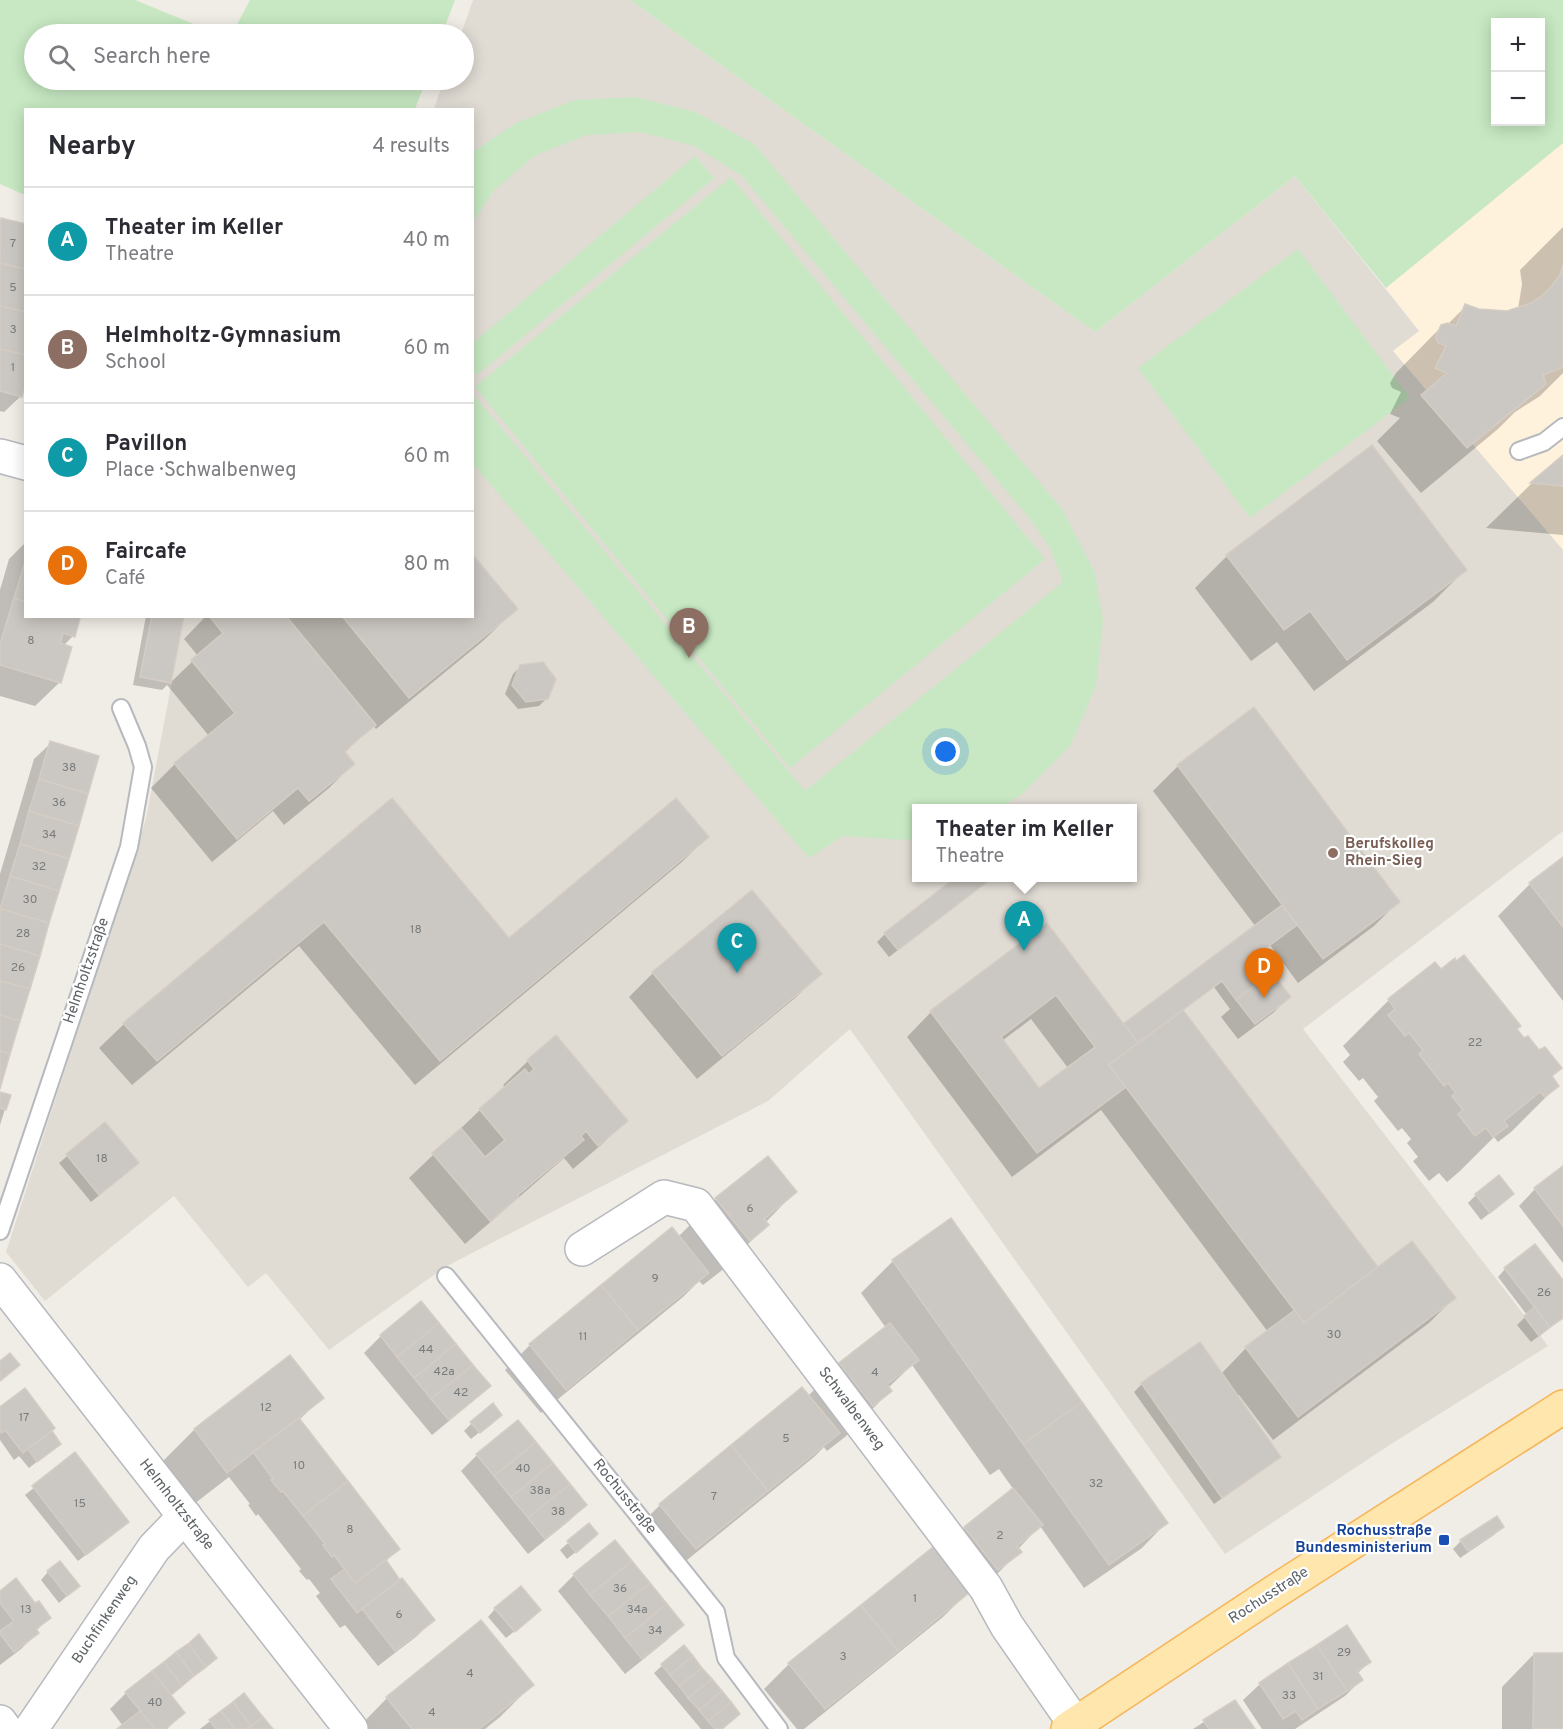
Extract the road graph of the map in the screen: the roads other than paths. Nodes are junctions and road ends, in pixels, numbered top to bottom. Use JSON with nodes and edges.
{"nodes":[{"id":1,"x":1563,"y":427,"type":"edge"},
{"id":2,"x":1519,"y":451,"type":"dead end"},
{"id":3,"x":0,"y":456,"type":"edge"},
{"id":4,"x":24,"y":462,"type":"edge"},
{"id":5,"x":121,"y":708,"type":"dead end"},
{"id":6,"x":0,"y":1231,"type":"edge"},
{"id":7,"x":582,"y":1249,"type":"dead end"},
{"id":8,"x":446,"y":1276,"type":"dead end"},
{"id":9,"x":0,"y":1280,"type":"edge"},
{"id":10,"x":1563,"y":1407,"type":"edge"},
{"id":11,"x":184,"y":1516,"type":"junction"},
{"id":12,"x":0,"y":1722,"type":"edge"},
{"id":13,"x":1072,"y":1727,"type":"edge"},
{"id":14,"x":5,"y":1729,"type":"edge"},
{"id":15,"x":30,"y":1729,"type":"edge"},
{"id":16,"x":351,"y":1729,"type":"edge"},
{"id":17,"x":779,"y":1729,"type":"edge"}],
"edges":[{"from":1,"to":2,"type":"lane"},
{"from":3,"to":4,"type":"street"},
{"from":5,"to":6,"type":"lane","name":"Helmholtzstraße"},
{"from":7,"to":13,"type":"street","name":"Schwalbenweg"},
{"from":8,"to":17,"type":"lane","name":"Rochusstraße"},
{"from":9,"to":11,"type":"street","name":"Helmholtzstraße"},
{"from":10,"to":13,"type":"main road","name":"Rochusstraße"},
{"from":11,"to":15,"type":"street","name":"Buchfinkenweg"},
{"from":11,"to":16,"type":"street","name":"Helmholtzstraße"},
{"from":12,"to":14,"type":"street"}]}
